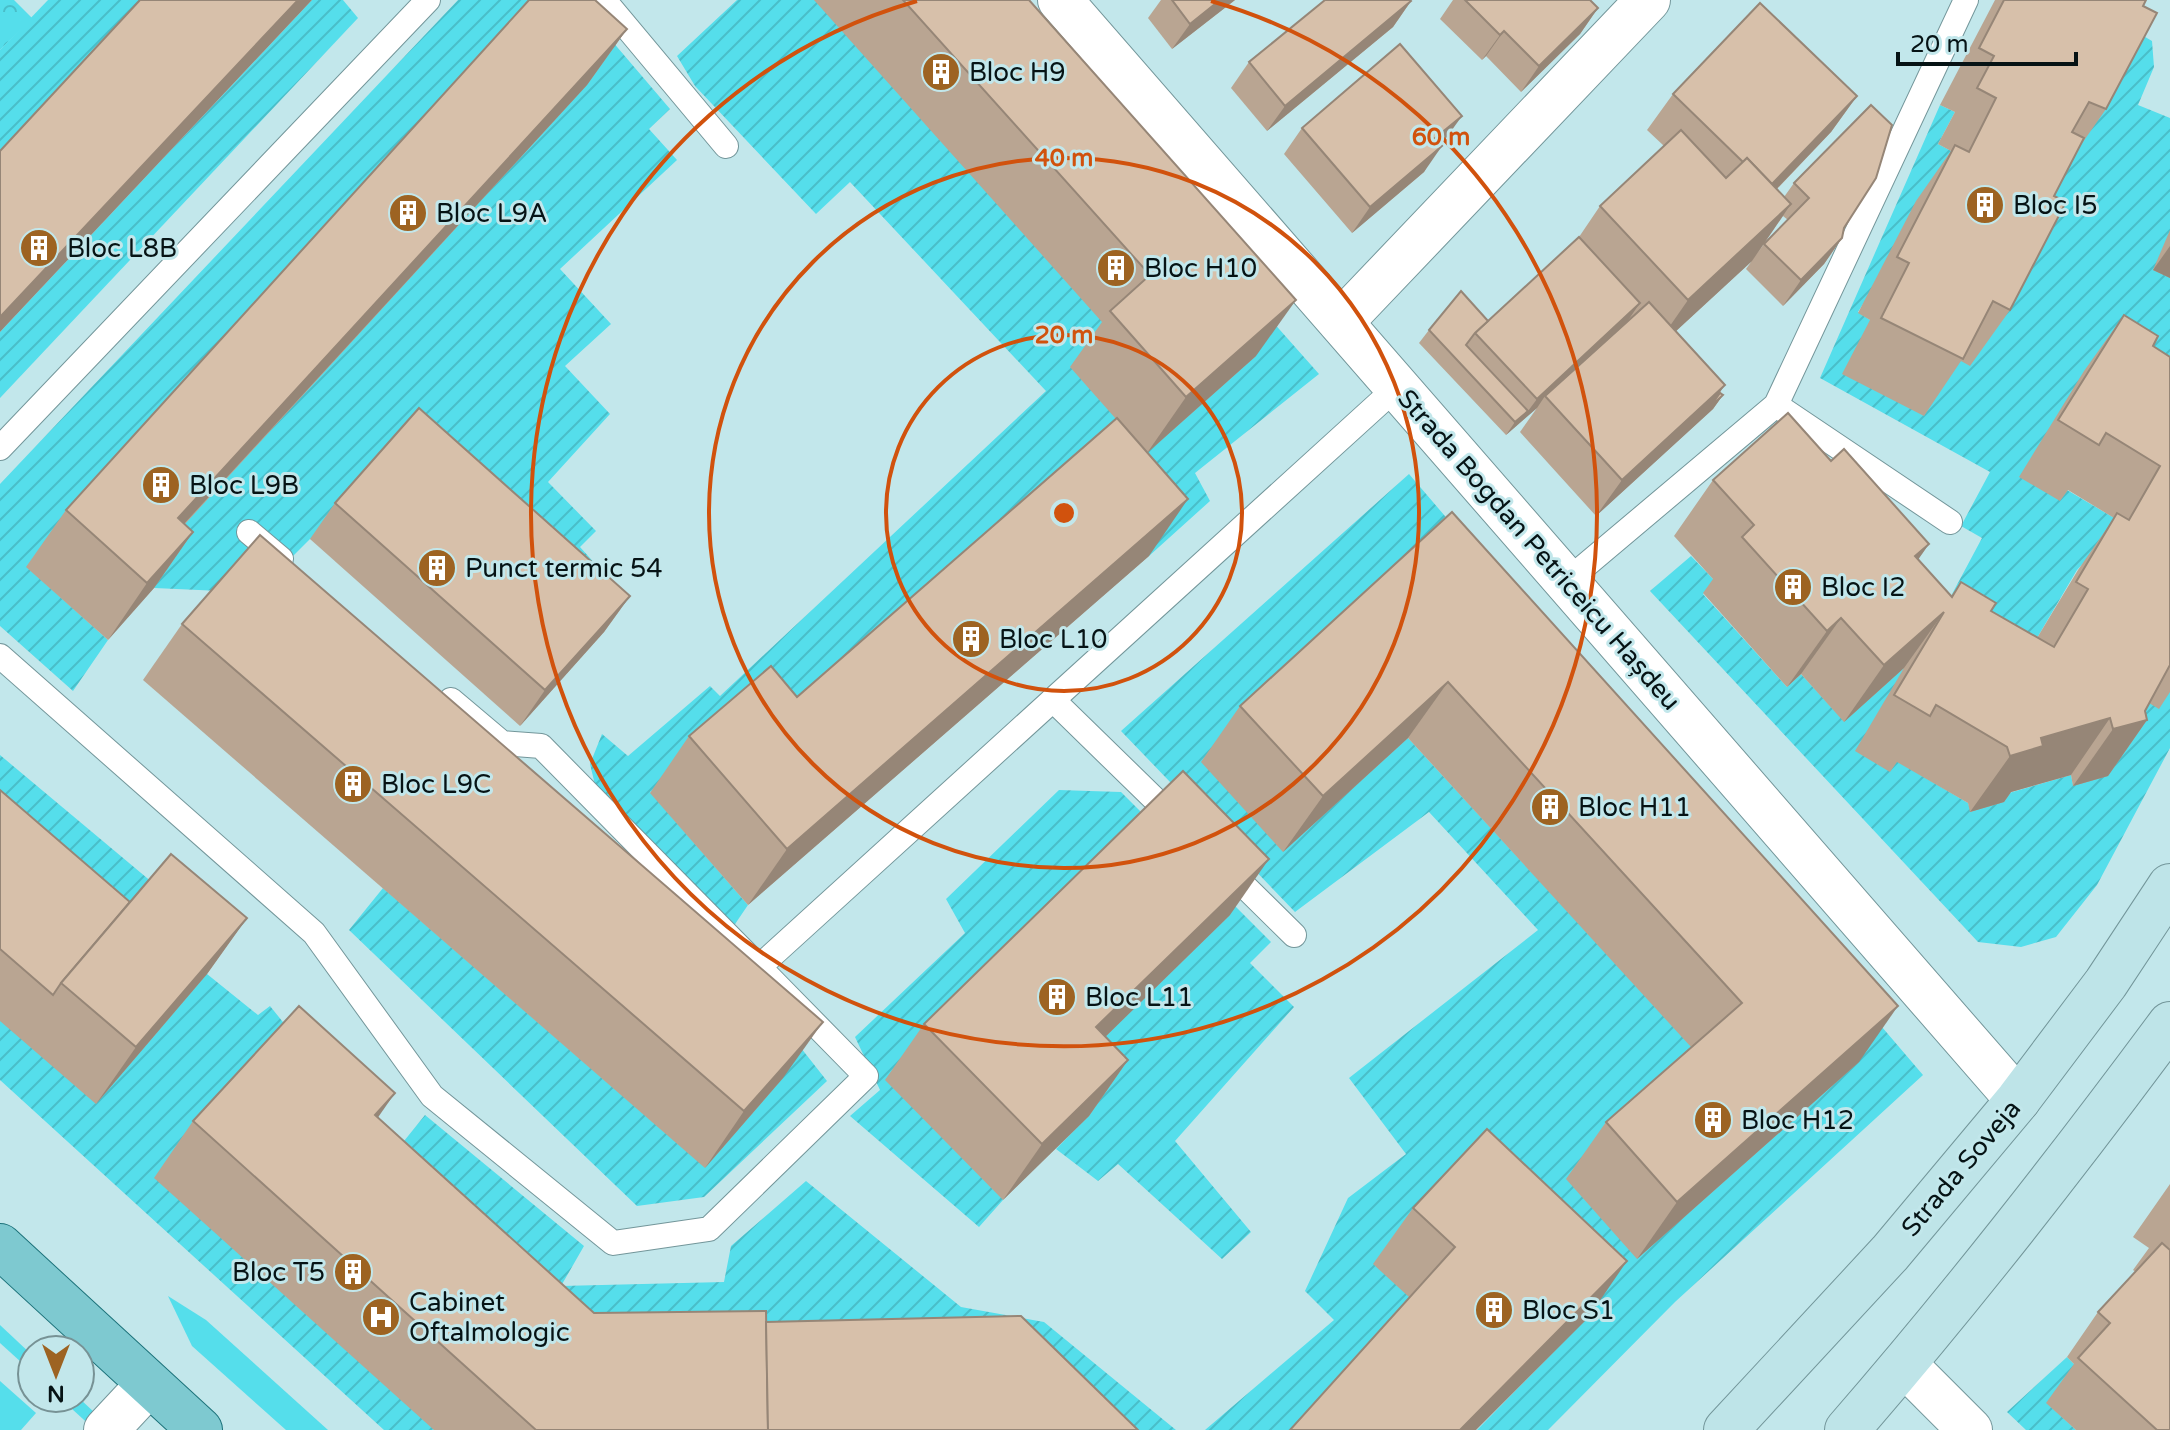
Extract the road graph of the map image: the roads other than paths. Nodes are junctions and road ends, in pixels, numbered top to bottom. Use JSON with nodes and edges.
{"nodes":[{"id":1,"x":428,"y":0,"type":"edge"},
{"id":2,"x":604,"y":0,"type":"edge"},
{"id":3,"x":1060,"y":0,"type":"edge"},
{"id":4,"x":1648,"y":0,"type":"edge"},
{"id":5,"x":1966,"y":0,"type":"edge"},
{"id":6,"x":726,"y":146,"type":"dead end"},
{"id":7,"x":1341,"y":322,"type":"junction"},
{"id":8,"x":1397,"y":387,"type":"junction"},
{"id":9,"x":1776,"y":405,"type":"junction"},
{"id":10,"x":0,"y":448,"type":"edge"},
{"id":11,"x":1950,"y":522,"type":"dead end"},
{"id":12,"x":249,"y":532,"type":"dead end"},
{"id":13,"x":297,"y":572,"type":"edge"},
{"id":14,"x":1567,"y":581,"type":"junction"},
{"id":15,"x":0,"y":656,"type":"edge"},
{"id":16,"x":430,"y":683,"type":"edge"},
{"id":17,"x":1053,"y":700,"type":"junction"},
{"id":18,"x":2170,"y":886,"type":"edge"},
{"id":19,"x":1294,"y":935,"type":"dead end"},
{"id":20,"x":759,"y":967,"type":"junction"},
{"id":21,"x":2170,"y":1024,"type":"edge"},
{"id":22,"x":2018,"y":1100,"type":"junction"},
{"id":23,"x":0,"y":1246,"type":"edge"},
{"id":24,"x":1904,"y":1364,"type":"junction"},
{"id":25,"x":148,"y":1385,"type":"junction"},
{"id":26,"x":106,"y":1430,"type":"edge"},
{"id":27,"x":200,"y":1430,"type":"edge"},
{"id":28,"x":1726,"y":1430,"type":"edge"},
{"id":29,"x":1847,"y":1430,"type":"edge"},
{"id":30,"x":1970,"y":1430,"type":"edge"}],
"edges":[{"from":1,"to":10,"type":"lane"},
{"from":2,"to":6,"type":"lane"},
{"from":3,"to":7,"type":"street","name":"Strada Bogdan Petriceicu Hașdeu"},
{"from":4,"to":7,"type":"street"},
{"from":5,"to":9,"type":"lane"},
{"from":7,"to":8,"type":"street","name":"Strada Bogdan Petriceicu Hașdeu"},
{"from":8,"to":14,"type":"street","name":"Strada Bogdan Petriceicu Hașdeu"},
{"from":8,"to":17,"type":"lane"},
{"from":9,"to":11,"type":"lane"},
{"from":9,"to":14,"type":"lane"},
{"from":12,"to":13,"type":"lane"},
{"from":14,"to":22,"type":"street","name":"Strada Bogdan Petriceicu Hașdeu"},
{"from":15,"to":20,"type":"lane"},
{"from":16,"to":20,"type":"lane"},
{"from":17,"to":19,"type":"lane"},
{"from":17,"to":20,"type":"lane"},
{"from":18,"to":22,"type":"main road","name":"Strada Soveja"},
{"from":21,"to":24,"type":"main road"},
{"from":22,"to":28,"type":"main road","name":"Strada Soveja"},
{"from":23,"to":25,"type":"main road"},
{"from":24,"to":29,"type":"main road"},
{"from":24,"to":30,"type":"street"},
{"from":25,"to":26,"type":"street"},
{"from":25,"to":27,"type":"main road"}]}
